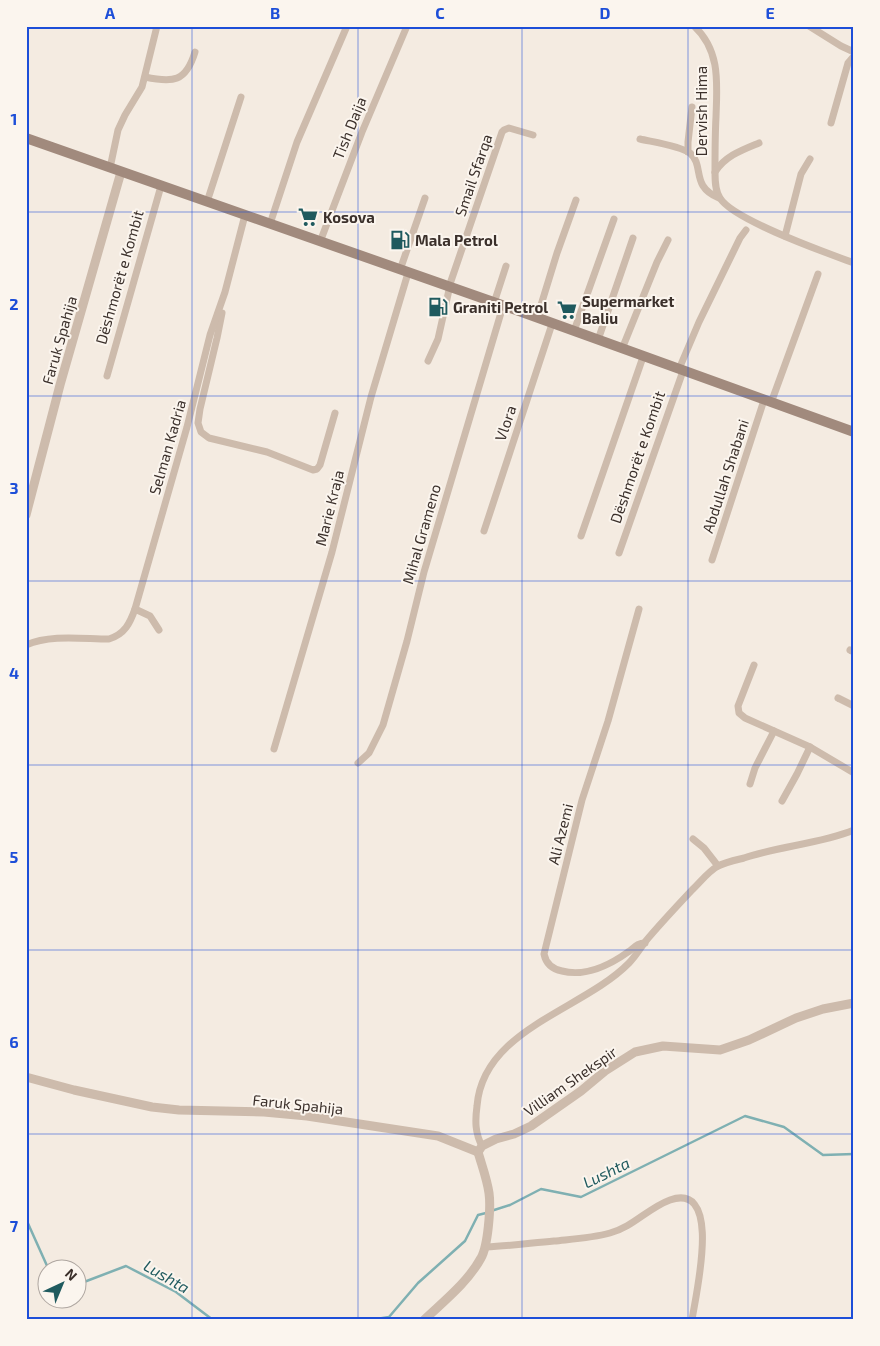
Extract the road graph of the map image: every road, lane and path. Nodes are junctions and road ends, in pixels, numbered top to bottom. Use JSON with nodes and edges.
{"nodes":[{"id":1,"x":157,"y":26,"type":"edge"},
{"id":2,"x":347,"y":26,"type":"edge"},
{"id":3,"x":407,"y":26,"type":"edge"},
{"id":4,"x":694,"y":26,"type":"edge"},
{"id":5,"x":809,"y":26,"type":"edge"},
{"id":6,"x":195,"y":52,"type":"dead end"},
{"id":7,"x":854,"y":52,"type":"edge"},
{"id":8,"x":854,"y":56,"type":"edge"},
{"id":9,"x":145,"y":77,"type":"junction"},
{"id":10,"x":241,"y":97,"type":"dead end"},
{"id":11,"x":692,"y":107,"type":"dead end"},
{"id":12,"x":831,"y":123,"type":"dead end"},
{"id":13,"x":533,"y":135,"type":"dead end"},
{"id":14,"x":26,"y":138,"type":"edge"},
{"id":15,"x":640,"y":138,"type":"dead end"},
{"id":16,"x":758,"y":143,"type":"dead end"},
{"id":17,"x":688,"y":152,"type":"junction"},
{"id":18,"x":810,"y":159,"type":"dead end"},
{"id":19,"x":110,"y":168,"type":"junction"},
{"id":20,"x":121,"y":172,"type":"junction"},
{"id":21,"x":715,"y":172,"type":"junction"},
{"id":22,"x":161,"y":186,"type":"junction"},
{"id":23,"x":425,"y":198,"type":"dead end"},
{"id":24,"x":719,"y":198,"type":"junction"},
{"id":25,"x":576,"y":200,"type":"dead end"},
{"id":26,"x":207,"y":202,"type":"junction"},
{"id":27,"x":245,"y":215,"type":"junction"},
{"id":28,"x":614,"y":219,"type":"dead end"},
{"id":29,"x":270,"y":224,"type":"junction"},
{"id":30,"x":746,"y":230,"type":"dead end"},
{"id":31,"x":785,"y":236,"type":"junction"},
{"id":32,"x":634,"y":238,"type":"dead end"},
{"id":33,"x":668,"y":240,"type":"dead end"},
{"id":34,"x":320,"y":242,"type":"junction"},
{"id":35,"x":854,"y":263,"type":"edge"},
{"id":36,"x":506,"y":266,"type":"dead end"},
{"id":37,"x":404,"y":272,"type":"junction"},
{"id":38,"x":818,"y":274,"type":"dead end"},
{"id":39,"x":449,"y":288,"type":"junction"},
{"id":40,"x":225,"y":292,"type":"junction"},
{"id":41,"x":498,"y":305,"type":"junction"},
{"id":42,"x":537,"y":318,"type":"junction"},
{"id":43,"x":552,"y":324,"type":"junction"},
{"id":44,"x":574,"y":331,"type":"junction"},
{"id":45,"x":598,"y":340,"type":"junction"},
{"id":46,"x":622,"y":349,"type":"junction"},
{"id":47,"x":643,"y":357,"type":"junction"},
{"id":48,"x":428,"y":361,"type":"dead end"},
{"id":49,"x":681,"y":370,"type":"junction"},
{"id":50,"x":107,"y":376,"type":"dead end"},
{"id":51,"x":767,"y":402,"type":"junction"},
{"id":52,"x":335,"y":412,"type":"dead end"},
{"id":53,"x":854,"y":432,"type":"edge"},
{"id":54,"x":26,"y":515,"type":"edge"},
{"id":55,"x":484,"y":531,"type":"dead end"},
{"id":56,"x":582,"y":536,"type":"dead end"},
{"id":57,"x":619,"y":553,"type":"dead end"},
{"id":58,"x":712,"y":560,"type":"dead end"},
{"id":59,"x":135,"y":608,"type":"junction"},
{"id":60,"x":639,"y":608,"type":"dead end"},
{"id":61,"x":159,"y":630,"type":"dead end"},
{"id":62,"x":26,"y":645,"type":"edge"},
{"id":63,"x":754,"y":665,"type":"dead end"},
{"id":64,"x":838,"y":698,"type":"dead end"},
{"id":65,"x":854,"y":706,"type":"edge"},
{"id":66,"x":774,"y":732,"type":"junction"},
{"id":67,"x":810,"y":747,"type":"junction"},
{"id":68,"x":274,"y":749,"type":"dead end"},
{"id":69,"x":358,"y":763,"type":"dead end"},
{"id":70,"x":854,"y":773,"type":"edge"},
{"id":71,"x":750,"y":784,"type":"dead end"},
{"id":72,"x":782,"y":801,"type":"dead end"},
{"id":73,"x":854,"y":830,"type":"edge"},
{"id":74,"x":693,"y":838,"type":"dead end"},
{"id":75,"x":718,"y":866,"type":"junction"},
{"id":76,"x":644,"y":943,"type":"junction"},
{"id":77,"x":854,"y":1003,"type":"edge"},
{"id":78,"x":26,"y":1077,"type":"edge"},
{"id":79,"x":480,"y":1149,"type":"junction"},
{"id":80,"x":486,"y":1243,"type":"junction"},
{"id":81,"x":424,"y":1320,"type":"edge"},
{"id":82,"x":692,"y":1320,"type":"edge"}],
"edges":[{"from":1,"to":9,"type":"street"},
{"from":2,"to":29,"type":"street"},
{"from":3,"to":34,"type":"street","name":"Tish Daija"},
{"from":4,"to":21,"type":"street","name":"Dervish Hima"},
{"from":5,"to":7,"type":"street"},
{"from":6,"to":9,"type":"street"},
{"from":8,"to":12,"type":"street"},
{"from":9,"to":19,"type":"street"},
{"from":10,"to":26,"type":"street"},
{"from":11,"to":17,"type":"street","name":"Dervish Hima"},
{"from":13,"to":39,"type":"street","name":"Smail Sfarqa"},
{"from":14,"to":19,"type":"main road"},
{"from":15,"to":17,"type":"street","name":"Dervish Hima"},
{"from":16,"to":21,"type":"street","name":"Dervish Hima"},
{"from":17,"to":24,"type":"street","name":"Dervish Hima"},
{"from":18,"to":31,"type":"street"},
{"from":19,"to":20,"type":"main road"},
{"from":20,"to":22,"type":"main road"},
{"from":20,"to":54,"type":"street","name":"Faruk Spahija"},
{"from":21,"to":24,"type":"street","name":"Dervish Hima"},
{"from":22,"to":26,"type":"main road"},
{"from":22,"to":50,"type":"street","name":"Dëshmorët e Kombit"},
{"from":23,"to":37,"type":"street","name":"Marie Kraja"},
{"from":24,"to":31,"type":"street","name":"Dervish Hima"},
{"from":25,"to":42,"type":"street"},
{"from":26,"to":27,"type":"main road"},
{"from":27,"to":29,"type":"main road"},
{"from":27,"to":40,"type":"street","name":"Selman Kadria"},
{"from":28,"to":44,"type":"street"},
{"from":29,"to":34,"type":"main road"},
{"from":30,"to":49,"type":"street","name":"Dëshmorët e Kombit"},
{"from":31,"to":35,"type":"street","name":"Dervish Hima"},
{"from":32,"to":45,"type":"street"},
{"from":33,"to":46,"type":"street"},
{"from":34,"to":37,"type":"main road"},
{"from":36,"to":41,"type":"street"},
{"from":37,"to":39,"type":"main road"},
{"from":37,"to":68,"type":"street","name":"Marie Kraja"},
{"from":38,"to":51,"type":"street","name":"Abdullah Shabani"},
{"from":39,"to":41,"type":"main road"},
{"from":39,"to":48,"type":"street"},
{"from":40,"to":52,"type":"street","name":"Selman Kadria"},
{"from":40,"to":59,"type":"street","name":"Selman Kadria"},
{"from":41,"to":42,"type":"main road"},
{"from":41,"to":69,"type":"street","name":"Mihal Grameno"},
{"from":42,"to":43,"type":"main road"},
{"from":43,"to":44,"type":"main road"},
{"from":43,"to":55,"type":"street","name":"Vlora"},
{"from":44,"to":45,"type":"main road"},
{"from":45,"to":46,"type":"main road"},
{"from":46,"to":47,"type":"main road"},
{"from":47,"to":49,"type":"main road"},
{"from":47,"to":56,"type":"street","name":"Dëshmorët e Kombit"},
{"from":49,"to":51,"type":"main road"},
{"from":49,"to":57,"type":"street","name":"Dëshmorët e Kombit"},
{"from":51,"to":53,"type":"main road"},
{"from":51,"to":58,"type":"street","name":"Abdullah Shabani"},
{"from":59,"to":61,"type":"street"},
{"from":59,"to":62,"type":"street","name":"Selman Kadria"},
{"from":60,"to":76,"type":"street","name":"Ali Azemi"},
{"from":63,"to":66,"type":"street"},
{"from":64,"to":65,"type":"street"},
{"from":66,"to":67,"type":"street"},
{"from":66,"to":71,"type":"street"},
{"from":67,"to":70,"type":"street"},
{"from":67,"to":72,"type":"street"},
{"from":73,"to":75,"type":"street"},
{"from":74,"to":75,"type":"street"},
{"from":75,"to":76,"type":"street"},
{"from":76,"to":79,"type":"street"},
{"from":77,"to":79,"type":"street","name":"Villiam Shekspir"},
{"from":78,"to":79,"type":"street","name":"Faruk Spahija"},
{"from":79,"to":80,"type":"street"},
{"from":80,"to":81,"type":"street"},
{"from":80,"to":82,"type":"street"}]}
